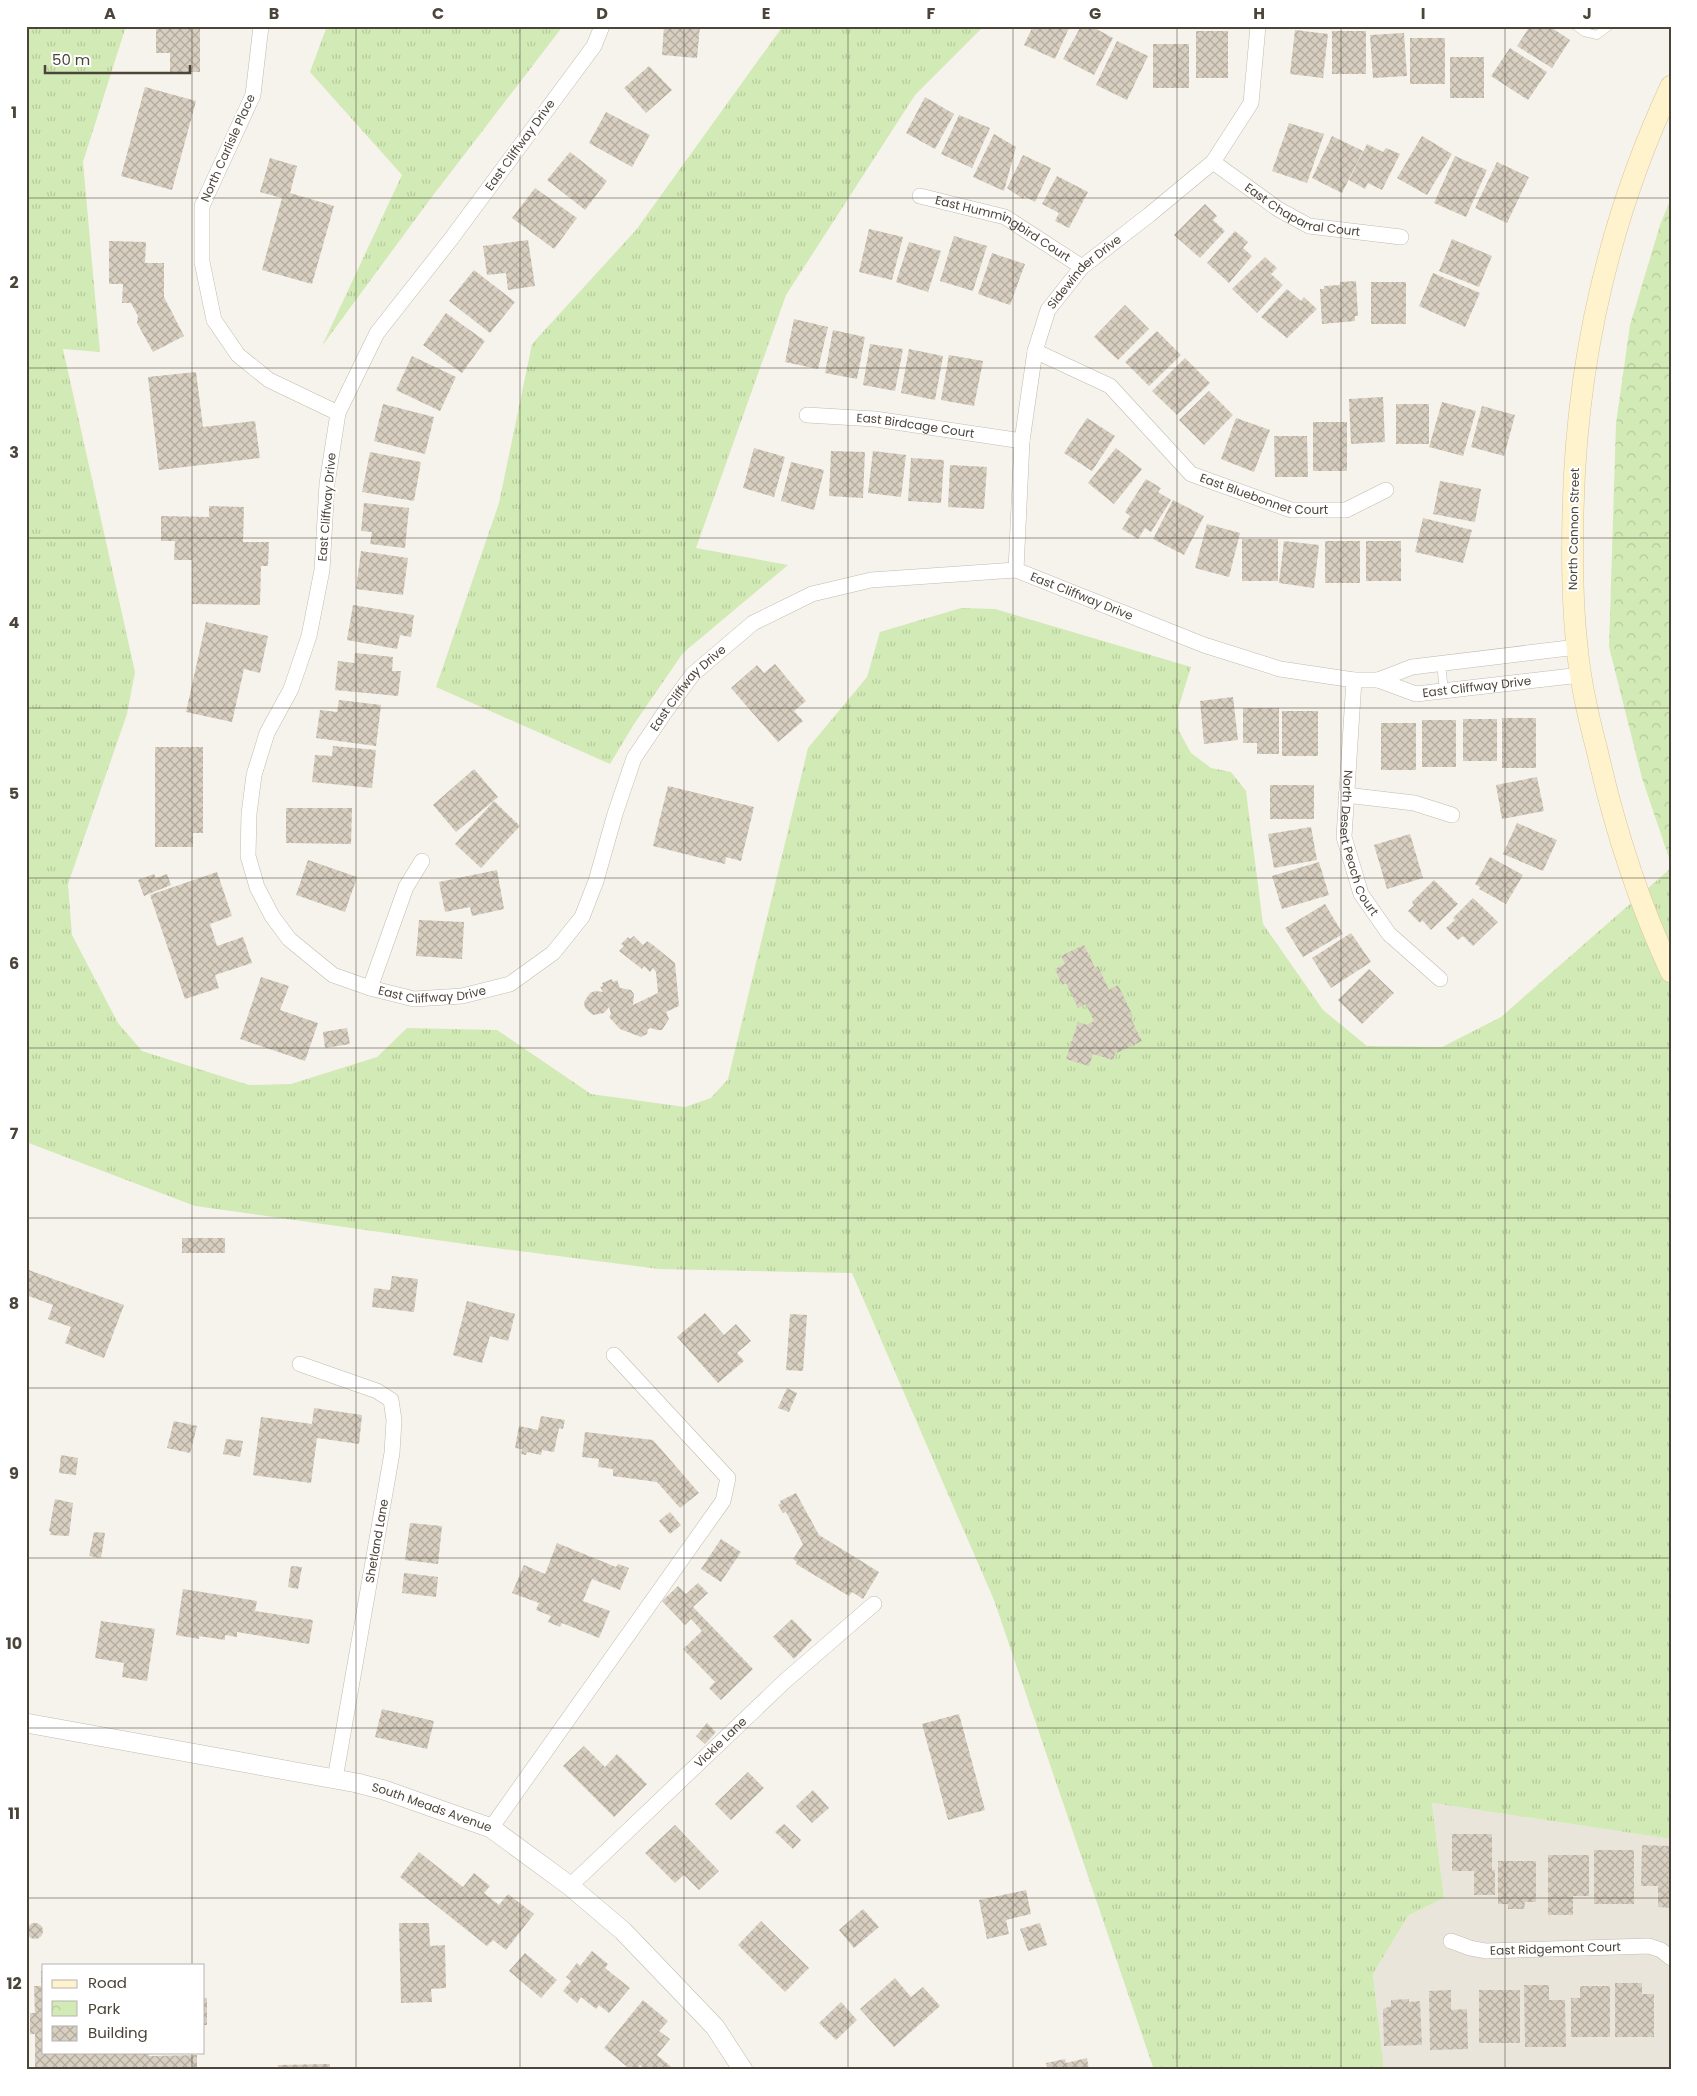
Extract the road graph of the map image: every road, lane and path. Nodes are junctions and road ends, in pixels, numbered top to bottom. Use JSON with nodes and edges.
{"nodes":[{"id":1,"x":261,"y":26,"type":"edge"},
{"id":2,"x":602,"y":26,"type":"edge"},
{"id":3,"x":1258,"y":26,"type":"edge"},
{"id":4,"x":1576,"y":26,"type":"edge"},
{"id":5,"x":1610,"y":26,"type":"edge"},
{"id":6,"x":1671,"y":86,"type":"edge"},
{"id":7,"x":1213,"y":162,"type":"junction"},
{"id":8,"x":920,"y":196,"type":"dead end"},
{"id":9,"x":1401,"y":238,"type":"dead end"},
{"id":10,"x":1082,"y":267,"type":"junction"},
{"id":11,"x":1035,"y":351,"type":"junction"},
{"id":12,"x":338,"y":413,"type":"junction"},
{"id":13,"x":807,"y":415,"type":"dead end"},
{"id":14,"x":1022,"y":442,"type":"junction"},
{"id":15,"x":1386,"y":490,"type":"dead end"},
{"id":16,"x":1016,"y":570,"type":"junction"},
{"id":17,"x":1577,"y":646,"type":"junction"},
{"id":18,"x":1441,"y":664,"type":"junction"},
{"id":19,"x":1581,"y":676,"type":"junction"},
{"id":20,"x":1354,"y":680,"type":"junction"},
{"id":21,"x":1378,"y":680,"type":"junction"},
{"id":22,"x":1444,"y":691,"type":"junction"},
{"id":23,"x":1346,"y":795,"type":"junction"},
{"id":24,"x":1452,"y":815,"type":"dead end"},
{"id":25,"x":422,"y":862,"type":"dead end"},
{"id":26,"x":1671,"y":972,"type":"edge"},
{"id":27,"x":1440,"y":979,"type":"dead end"},
{"id":28,"x":370,"y":988,"type":"junction"},
{"id":29,"x":614,"y":1356,"type":"dead end"},
{"id":30,"x":300,"y":1364,"type":"dead end"},
{"id":31,"x":874,"y":1604,"type":"dead end"},
{"id":32,"x":26,"y":1723,"type":"edge"},
{"id":33,"x":335,"y":1779,"type":"junction"},
{"id":34,"x":491,"y":1828,"type":"junction"},
{"id":35,"x":570,"y":1886,"type":"junction"},
{"id":36,"x":1451,"y":1940,"type":"dead end"},
{"id":37,"x":1666,"y":1954,"type":"edge"},
{"id":38,"x":743,"y":2070,"type":"edge"}],
"edges":[{"from":1,"to":12,"type":"street","name":"North Carlisle Place"},
{"from":2,"to":12,"type":"street","name":"East Cliffway Drive"},
{"from":3,"to":7,"type":"street","name":"Sidewinder Drive"},
{"from":4,"to":5,"type":"lane"},
{"from":6,"to":17,"type":"main road","name":"North Cannon Street"},
{"from":7,"to":9,"type":"street","name":"East Chaparral Court"},
{"from":7,"to":10,"type":"street","name":"Sidewinder Drive"},
{"from":8,"to":10,"type":"street","name":"East Hummingbird Court"},
{"from":10,"to":11,"type":"street","name":"Sidewinder Drive"},
{"from":11,"to":14,"type":"street","name":"Sidewinder Drive"},
{"from":11,"to":15,"type":"street","name":"East Bluebonnet Court"},
{"from":12,"to":28,"type":"street","name":"East Cliffway Drive"},
{"from":13,"to":14,"type":"street","name":"East Birdcage Court"},
{"from":14,"to":16,"type":"street","name":"Sidewinder Drive"},
{"from":16,"to":20,"type":"street","name":"East Cliffway Drive"},
{"from":16,"to":28,"type":"street","name":"East Cliffway Drive"},
{"from":17,"to":18,"type":"street","name":"East Cliffway Drive"},
{"from":17,"to":19,"type":"main road","name":"North Cannon Street"},
{"from":18,"to":21,"type":"street","name":"East Cliffway Drive"},
{"from":18,"to":22,"type":"lane"},
{"from":19,"to":22,"type":"street","name":"East Cliffway Drive"},
{"from":19,"to":26,"type":"main road","name":"North Cannon Street"},
{"from":20,"to":21,"type":"street","name":"East Cliffway Drive"},
{"from":20,"to":23,"type":"street","name":"North Desert Peach Court"},
{"from":21,"to":22,"type":"street","name":"East Cliffway Drive"},
{"from":23,"to":24,"type":"street"},
{"from":23,"to":27,"type":"street","name":"North Desert Peach Court"},
{"from":25,"to":28,"type":"street"},
{"from":29,"to":34,"type":"street"},
{"from":30,"to":33,"type":"street","name":"Shetland Lane"},
{"from":31,"to":35,"type":"street","name":"Vickie Lane"},
{"from":32,"to":33,"type":"street","name":"South Meads Avenue"},
{"from":33,"to":34,"type":"street","name":"South Meads Avenue"},
{"from":34,"to":35,"type":"street","name":"South Meads Avenue"},
{"from":35,"to":38,"type":"street","name":"South Meads Avenue"},
{"from":36,"to":37,"type":"street","name":"East Ridgemont Court"}]}
